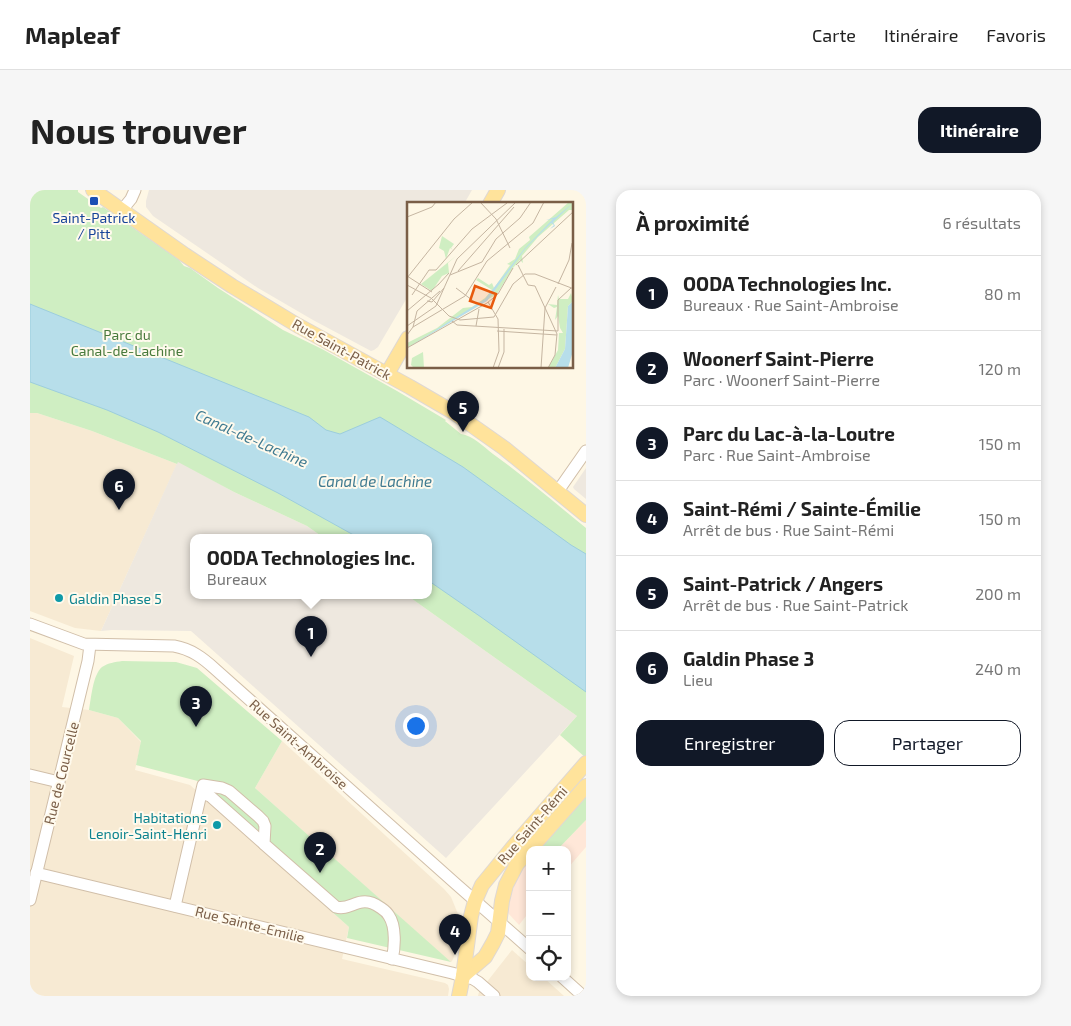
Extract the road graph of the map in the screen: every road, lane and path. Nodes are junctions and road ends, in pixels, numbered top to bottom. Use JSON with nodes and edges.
{"nodes":[{"id":1,"x":92,"y":190,"type":"edge"},
{"id":2,"x":135,"y":190,"type":"edge"},
{"id":3,"x":498,"y":190,"type":"edge"},
{"id":4,"x":491,"y":202,"type":"edge"},
{"id":5,"x":122,"y":210,"type":"junction"},
{"id":6,"x":407,"y":340,"type":"edge"},
{"id":7,"x":387,"y":374,"type":"junction"},
{"id":8,"x":586,"y":451,"type":"edge"},
{"id":9,"x":558,"y":492,"type":"junction"},
{"id":10,"x":586,"y":514,"type":"edge"},
{"id":11,"x":30,"y":624,"type":"edge"},
{"id":12,"x":90,"y":645,"type":"junction"},
{"id":13,"x":586,"y":763,"type":"edge"},
{"id":14,"x":30,"y":775,"type":"edge"},
{"id":15,"x":58,"y":782,"type":"junction"},
{"id":16,"x":586,"y":786,"type":"edge"},
{"id":17,"x":203,"y":789,"type":"junction"},
{"id":18,"x":264,"y":844,"type":"junction"},
{"id":19,"x":36,"y":873,"type":"junction"},
{"id":20,"x":30,"y":900,"type":"edge"},
{"id":21,"x":475,"y":901,"type":"junction"},
{"id":22,"x":174,"y":906,"type":"junction"},
{"id":23,"x":499,"y":922,"type":"junction"},
{"id":24,"x":526,"y":946,"type":"edge"},
{"id":25,"x":392,"y":959,"type":"junction"},
{"id":26,"x":463,"y":976,"type":"junction"},
{"id":27,"x":566,"y":981,"type":"edge"},
{"id":28,"x":459,"y":996,"type":"edge"},
{"id":29,"x":494,"y":996,"type":"edge"},
{"id":30,"x":583,"y":996,"type":"edge"}],
"edges":[{"from":1,"to":5,"type":"main road","name":"Rue Saint-Patrick"},
{"from":2,"to":5,"type":"street"},
{"from":3,"to":4,"type":"main road"},
{"from":5,"to":7,"type":"main road","name":"Rue Saint-Patrick"},
{"from":6,"to":7,"type":"main road"},
{"from":7,"to":9,"type":"main road","name":"Rue Saint-Patrick"},
{"from":8,"to":9,"type":"street"},
{"from":9,"to":10,"type":"main road","name":"Rue Saint-Patrick"},
{"from":11,"to":12,"type":"street","name":"Rue Saint-Ambroise"},
{"from":12,"to":15,"type":"street","name":"Rue de Courcelle"},
{"from":12,"to":21,"type":"street","name":"Rue Saint-Ambroise"},
{"from":13,"to":21,"type":"main road","name":"Rue Saint-Rémi"},
{"from":14,"to":15,"type":"street"},
{"from":15,"to":19,"type":"street","name":"Rue de Courcelle"},
{"from":16,"to":23,"type":"main road","name":"Rue Saint-Rémi"},
{"from":17,"to":18,"type":"street"},
{"from":17,"to":18,"type":"street"},
{"from":17,"to":22,"type":"street"},
{"from":18,"to":25,"type":"street"},
{"from":19,"to":20,"type":"street","name":"Rue de Courcelle"},
{"from":19,"to":22,"type":"street","name":"Rue Sainte-Emilie"},
{"from":21,"to":23,"type":"street","name":"Rue Saint-Ambroise"},
{"from":21,"to":26,"type":"main road","name":"Rue Saint-Rémi"},
{"from":22,"to":25,"type":"street","name":"Rue Sainte-Emilie"},
{"from":23,"to":24,"type":"street","name":"Rue Saint-Ambroise"},
{"from":23,"to":26,"type":"main road","name":"Rue Saint-Rémi"},
{"from":25,"to":26,"type":"street","name":"Rue Sainte-Emilie"},
{"from":26,"to":28,"type":"main road","name":"Rue Saint-Rémi"},
{"from":26,"to":29,"type":"street","name":"Rue Sainte-Emilie"},
{"from":27,"to":30,"type":"street"}]}
